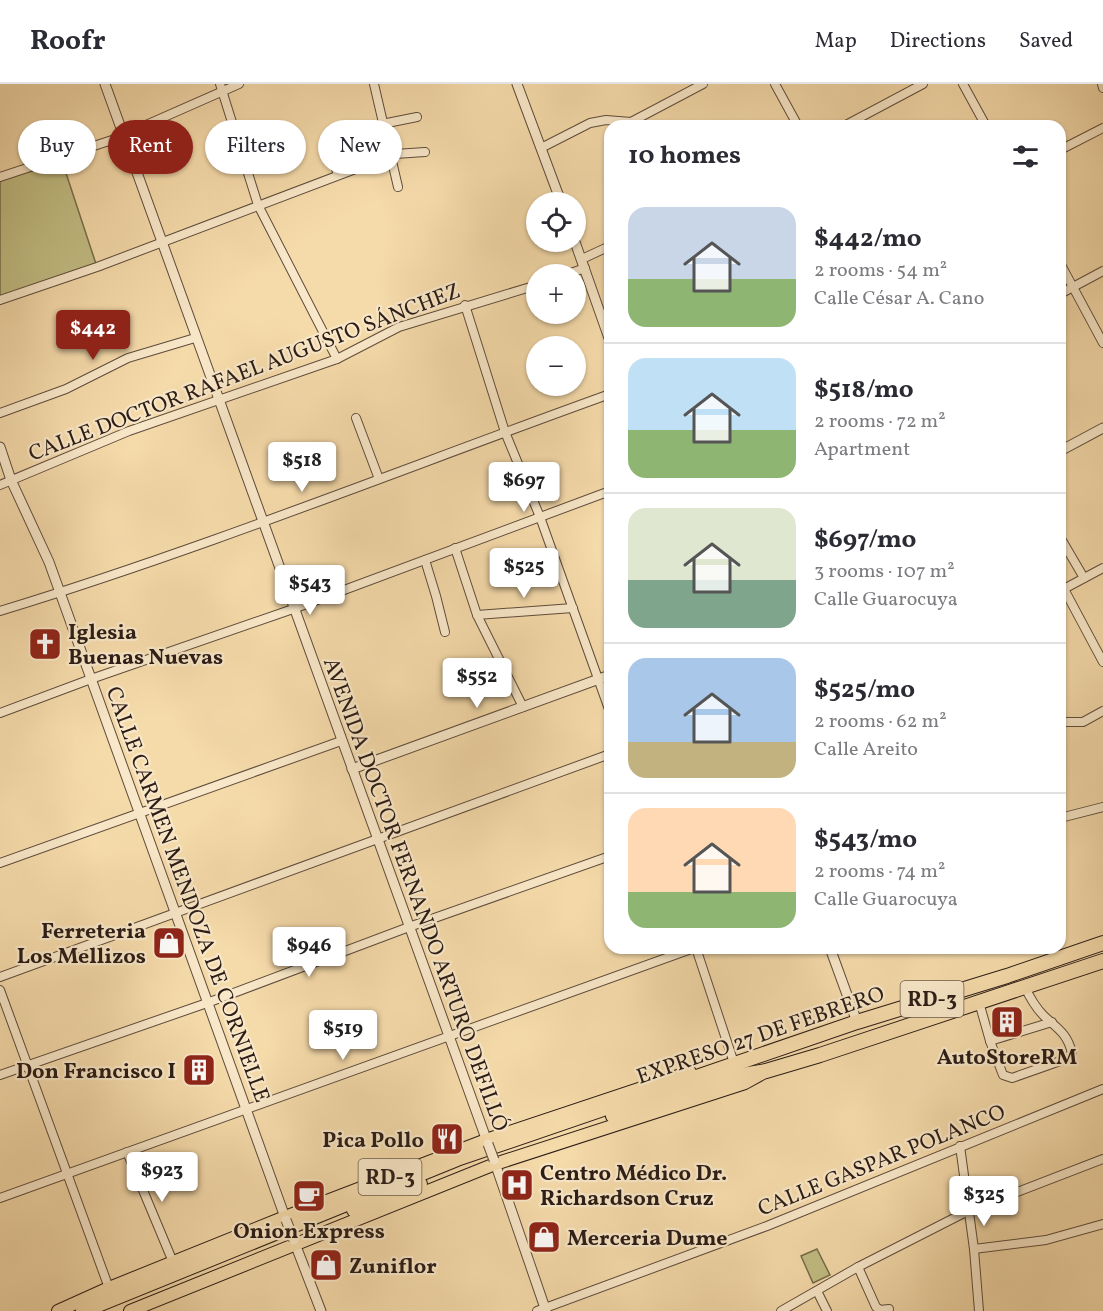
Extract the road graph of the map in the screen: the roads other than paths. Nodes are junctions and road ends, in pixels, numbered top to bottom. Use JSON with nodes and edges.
{"nodes":[{"id":1,"x":105,"y":84,"type":"edge"},
{"id":2,"x":239,"y":84,"type":"edge"},
{"id":3,"x":374,"y":84,"type":"edge"},
{"id":4,"x":517,"y":84,"type":"edge"},
{"id":5,"x":704,"y":84,"type":"edge"},
{"id":6,"x":775,"y":84,"type":"edge"},
{"id":7,"x":923,"y":84,"type":"edge"},
{"id":8,"x":963,"y":84,"type":"edge"},
{"id":9,"x":221,"y":87,"type":"edge"},
{"id":10,"x":417,"y":117,"type":"dead end"},
{"id":11,"x":118,"y":120,"type":"edge"},
{"id":12,"x":154,"y":120,"type":"edge"},
{"id":13,"x":381,"y":120,"type":"edge"},
{"id":14,"x":402,"y":120,"type":"edge"},
{"id":15,"x":604,"y":120,"type":"edge"},
{"id":16,"x":638,"y":120,"type":"edge"},
{"id":17,"x":795,"y":120,"type":"edge"},
{"id":18,"x":855,"y":120,"type":"edge"},
{"id":19,"x":983,"y":120,"type":"edge"},
{"id":20,"x":1103,"y":128,"type":"edge"},
{"id":21,"x":108,"y":141,"type":"edge"},
{"id":22,"x":1066,"y":147,"type":"edge"},
{"id":23,"x":541,"y":148,"type":"junction"},
{"id":24,"x":425,"y":152,"type":"dead end"},
{"id":25,"x":402,"y":154,"type":"edge"},
{"id":26,"x":137,"y":174,"type":"edge"},
{"id":27,"x":394,"y":174,"type":"edge"},
{"id":28,"x":338,"y":175,"type":"edge"},
{"id":29,"x":0,"y":177,"type":"edge"},
{"id":30,"x":398,"y":187,"type":"dead end"},
{"id":31,"x":557,"y":192,"type":"edge"},
{"id":32,"x":258,"y":204,"type":"junction"},
{"id":33,"x":161,"y":242,"type":"junction"},
{"id":34,"x":604,"y":250,"type":"edge"},
{"id":35,"x":579,"y":252,"type":"edge"},
{"id":36,"x":583,"y":264,"type":"joint"},
{"id":37,"x":1103,"y":270,"type":"edge"},
{"id":38,"x":586,"y":273,"type":"edge"},
{"id":39,"x":1066,"y":274,"type":"edge"},
{"id":40,"x":1073,"y":287,"type":"junction"},
{"id":41,"x":526,"y":288,"type":"edge"},
{"id":42,"x":1066,"y":291,"type":"edge"},
{"id":43,"x":0,"y":300,"type":"edge"},
{"id":44,"x":465,"y":305,"type":"junction"},
{"id":45,"x":604,"y":324,"type":"edge"},
{"id":46,"x":195,"y":338,"type":"junction"},
{"id":47,"x":1103,"y":343,"type":"edge"},
{"id":48,"x":336,"y":358,"type":"junction"},
{"id":49,"x":604,"y":396,"type":"edge"},
{"id":50,"x":218,"y":400,"type":"junction"},
{"id":51,"x":0,"y":413,"type":"edge"},
{"id":52,"x":356,"y":418,"type":"dead end"},
{"id":53,"x":1103,"y":428,"type":"edge"},
{"id":54,"x":505,"y":432,"type":"junction"},
{"id":55,"x":0,"y":447,"type":"edge"},
{"id":56,"x":1066,"y":448,"type":"edge"},
{"id":57,"x":379,"y":479,"type":"junction"},
{"id":58,"x":11,"y":480,"type":"junction"},
{"id":59,"x":0,"y":485,"type":"edge"},
{"id":60,"x":604,"y":493,"type":"edge"},
{"id":61,"x":540,"y":517,"type":"junction"},
{"id":62,"x":262,"y":522,"type":"junction"},
{"id":63,"x":1066,"y":547,"type":"edge"},
{"id":64,"x":455,"y":548,"type":"junction"},
{"id":65,"x":424,"y":560,"type":"junction"},
{"id":66,"x":1103,"y":568,"type":"edge"},
{"id":67,"x":1084,"y":578,"type":"junction"},
{"id":68,"x":1066,"y":588,"type":"edge"},
{"id":69,"x":60,"y":593,"type":"junction"},
{"id":70,"x":1066,"y":597,"type":"edge"},
{"id":71,"x":573,"y":608,"type":"junction"},
{"id":72,"x":293,"y":609,"type":"junction"},
{"id":73,"x":0,"y":612,"type":"edge"},
{"id":74,"x":477,"y":615,"type":"junction"},
{"id":75,"x":445,"y":632,"type":"dead end"},
{"id":76,"x":1103,"y":662,"type":"edge"},
{"id":77,"x":604,"y":677,"type":"edge"},
{"id":78,"x":600,"y":679,"type":"junction"},
{"id":79,"x":91,"y":680,"type":"junction"},
{"id":80,"x":604,"y":692,"type":"edge"},
{"id":81,"x":523,"y":707,"type":"junction"},
{"id":82,"x":1103,"y":711,"type":"edge"},
{"id":83,"x":0,"y":713,"type":"edge"},
{"id":84,"x":1066,"y":722,"type":"edge"},
{"id":85,"x":341,"y":741,"type":"junction"},
{"id":86,"x":604,"y":756,"type":"edge"},
{"id":87,"x":352,"y":769,"type":"junction"},
{"id":88,"x":1103,"y":807,"type":"edge"},
{"id":89,"x":139,"y":815,"type":"junction"},
{"id":90,"x":1066,"y":816,"type":"edge"},
{"id":91,"x":378,"y":841,"type":"junction"},
{"id":92,"x":604,"y":858,"type":"edge"},
{"id":93,"x":0,"y":863,"type":"edge"},
{"id":94,"x":176,"y":914,"type":"junction"},
{"id":95,"x":409,"y":927,"type":"junction"},
{"id":96,"x":1103,"y":943,"type":"edge"},
{"id":97,"x":1066,"y":953,"type":"edge"},
{"id":98,"x":678,"y":954,"type":"edge"},
{"id":99,"x":697,"y":954,"type":"edge"},
{"id":100,"x":832,"y":954,"type":"edge"},
{"id":101,"x":1064,"y":954,"type":"edge"},
{"id":102,"x":1103,"y":961,"type":"edge"},
{"id":103,"x":0,"y":977,"type":"edge"},
{"id":104,"x":1025,"y":987,"type":"junction"},
{"id":105,"x":0,"y":990,"type":"edge"},
{"id":106,"x":979,"y":1002,"type":"junction"},
{"id":107,"x":207,"y":1003,"type":"junction"},
{"id":108,"x":857,"y":1022,"type":"junction"},
{"id":109,"x":1052,"y":1022,"type":"junction"},
{"id":110,"x":448,"y":1036,"type":"junction"},
{"id":111,"x":990,"y":1041,"type":"junction"},
{"id":112,"x":731,"y":1064,"type":"junction"},
{"id":113,"x":27,"y":1066,"type":"junction"},
{"id":114,"x":766,"y":1071,"type":"junction"},
{"id":115,"x":0,"y":1075,"type":"edge"},
{"id":116,"x":1103,"y":1089,"type":"edge"},
{"id":117,"x":246,"y":1110,"type":"junction"},
{"id":118,"x":532,"y":1138,"type":"junction"},
{"id":119,"x":487,"y":1142,"type":"junction"},
{"id":120,"x":960,"y":1146,"type":"junction"},
{"id":121,"x":127,"y":1152,"type":"junction"},
{"id":122,"x":1103,"y":1159,"type":"edge"},
{"id":123,"x":494,"y":1162,"type":"junction"},
{"id":124,"x":68,"y":1173,"type":"junction"},
{"id":125,"x":0,"y":1198,"type":"edge"},
{"id":126,"x":968,"y":1211,"type":"junction"},
{"id":127,"x":285,"y":1219,"type":"junction"},
{"id":128,"x":1103,"y":1224,"type":"edge"},
{"id":129,"x":294,"y":1242,"type":"junction"},
{"id":130,"x":974,"y":1249,"type":"junction"},
{"id":131,"x":173,"y":1262,"type":"junction"},
{"id":132,"x":858,"y":1267,"type":"junction"},
{"id":133,"x":109,"y":1288,"type":"junction"},
{"id":134,"x":817,"y":1291,"type":"junction"},
{"id":135,"x":101,"y":1308,"type":"edge"},
{"id":136,"x":888,"y":1309,"type":"dead end"},
{"id":137,"x":543,"y":1310,"type":"edge"},
{"id":138,"x":58,"y":1311,"type":"edge"},
{"id":139,"x":75,"y":1311,"type":"edge"},
{"id":140,"x":83,"y":1311,"type":"edge"},
{"id":141,"x":130,"y":1311,"type":"edge"},
{"id":142,"x":321,"y":1311,"type":"edge"},
{"id":143,"x":782,"y":1311,"type":"edge"},
{"id":144,"x":827,"y":1311,"type":"edge"},
{"id":145,"x":979,"y":1311,"type":"edge"}],
"edges":[{"from":1,"to":11,"type":"street","name":"AVENIDA DOCTOR FERNANDO ARTURO DEFILLÓ"},
{"from":2,"to":9,"type":"street"},
{"from":3,"to":13,"type":"street"},
{"from":4,"to":23,"type":"street"},
{"from":5,"to":16,"type":"street"},
{"from":6,"to":17,"type":"street"},
{"from":7,"to":18,"type":"street"},
{"from":8,"to":19,"type":"street"},
{"from":9,"to":12,"type":"street"},
{"from":9,"to":32,"type":"street"},
{"from":10,"to":14,"type":"street"},
{"from":15,"to":23,"type":"street"},
{"from":20,"to":22,"type":"street"},
{"from":21,"to":29,"type":"street"},
{"from":23,"to":31,"type":"street"},
{"from":24,"to":25,"type":"street"},
{"from":26,"to":33,"type":"street","name":"AVENIDA DOCTOR FERNANDO ARTURO DEFILLÓ"},
{"from":27,"to":30,"type":"street"},
{"from":28,"to":32,"type":"street"},
{"from":32,"to":33,"type":"street"},
{"from":32,"to":48,"type":"street"},
{"from":33,"to":43,"type":"street"},
{"from":33,"to":46,"type":"street","name":"AVENIDA DOCTOR FERNANDO ARTURO DEFILLÓ"},
{"from":34,"to":36,"type":"street"},
{"from":35,"to":36,"type":"street"},
{"from":37,"to":40,"type":"street"},
{"from":38,"to":45,"type":"street"},
{"from":39,"to":40,"type":"street"},
{"from":40,"to":42,"type":"street"},
{"from":40,"to":47,"type":"street"},
{"from":41,"to":44,"type":"street","name":"CALLE DOCTOR RAFAEL AUGUSTO SÁNCHEZ"},
{"from":44,"to":48,"type":"street","name":"CALLE DOCTOR RAFAEL AUGUSTO SÁNCHEZ"},
{"from":44,"to":54,"type":"street"},
{"from":46,"to":50,"type":"street","name":"AVENIDA DOCTOR FERNANDO ARTURO DEFILLÓ"},
{"from":46,"to":51,"type":"street"},
{"from":48,"to":50,"type":"street","name":"CALLE DOCTOR RAFAEL AUGUSTO SÁNCHEZ"},
{"from":49,"to":54,"type":"street"},
{"from":50,"to":58,"type":"street","name":"CALLE DOCTOR RAFAEL AUGUSTO SÁNCHEZ"},
{"from":50,"to":62,"type":"street","name":"AVENIDA DOCTOR FERNANDO ARTURO DEFILLÓ"},
{"from":52,"to":57,"type":"street"},
{"from":53,"to":56,"type":"street"},
{"from":54,"to":57,"type":"street"},
{"from":54,"to":61,"type":"street"},
{"from":55,"to":58,"type":"street","name":"CALLE CARMEN MENDOZA DE CORNIELLE"},
{"from":57,"to":62,"type":"street"},
{"from":58,"to":59,"type":"street","name":"CALLE DOCTOR RAFAEL AUGUSTO SÁNCHEZ"},
{"from":58,"to":69,"type":"street","name":"CALLE CARMEN MENDOZA DE CORNIELLE"},
{"from":60,"to":61,"type":"street"},
{"from":61,"to":64,"type":"street"},
{"from":61,"to":71,"type":"street"},
{"from":62,"to":69,"type":"street"},
{"from":62,"to":72,"type":"street","name":"AVENIDA DOCTOR FERNANDO ARTURO DEFILLÓ"},
{"from":63,"to":67,"type":"street"},
{"from":64,"to":65,"type":"street"},
{"from":64,"to":74,"type":"street"},
{"from":65,"to":72,"type":"street"},
{"from":65,"to":75,"type":"street"},
{"from":66,"to":67,"type":"street"},
{"from":67,"to":68,"type":"street"},
{"from":69,"to":73,"type":"street"},
{"from":69,"to":79,"type":"street","name":"CALLE CARMEN MENDOZA DE CORNIELLE"},
{"from":70,"to":76,"type":"street"},
{"from":71,"to":74,"type":"street"},
{"from":71,"to":78,"type":"street"},
{"from":72,"to":79,"type":"street"},
{"from":72,"to":85,"type":"street","name":"AVENIDA DOCTOR FERNANDO ARTURO DEFILLÓ"},
{"from":74,"to":81,"type":"street"},
{"from":77,"to":78,"type":"street"},
{"from":78,"to":80,"type":"street"},
{"from":78,"to":81,"type":"street"},
{"from":79,"to":83,"type":"street"},
{"from":79,"to":89,"type":"street","name":"CALLE CARMEN MENDOZA DE CORNIELLE"},
{"from":81,"to":87,"type":"street"},
{"from":82,"to":84,"type":"street"},
{"from":85,"to":87,"type":"street","name":"AVENIDA DOCTOR FERNANDO ARTURO DEFILLÓ"},
{"from":85,"to":89,"type":"street"},
{"from":86,"to":91,"type":"street"},
{"from":87,"to":91,"type":"street","name":"AVENIDA DOCTOR FERNANDO ARTURO DEFILLÓ"},
{"from":88,"to":90,"type":"street"},
{"from":89,"to":93,"type":"street"},
{"from":89,"to":94,"type":"street","name":"CALLE CARMEN MENDOZA DE CORNIELLE"},
{"from":91,"to":94,"type":"street"},
{"from":91,"to":95,"type":"street","name":"AVENIDA DOCTOR FERNANDO ARTURO DEFILLÓ"},
{"from":92,"to":95,"type":"street"},
{"from":94,"to":103,"type":"street"},
{"from":94,"to":107,"type":"street","name":"CALLE CARMEN MENDOZA DE CORNIELLE"},
{"from":95,"to":107,"type":"street"},
{"from":95,"to":110,"type":"street","name":"AVENIDA DOCTOR FERNANDO ARTURO DEFILLÓ"},
{"from":96,"to":97,"type":"highway","name":"EXPRESO 27 DE FEBRERO","number":"RD-3"},
{"from":98,"to":110,"type":"street"},
{"from":99,"to":112,"type":"street"},
{"from":100,"to":108,"type":"street"},
{"from":101,"to":108,"type":"highway","name":"EXPRESO 27 DE FEBRERO","number":"RD-3"},
{"from":102,"to":104,"type":"highway","name":"EXPRESO 27 DE FEBRERO","number":"RD-3"},
{"from":104,"to":106,"type":"highway","name":"EXPRESO 27 DE FEBRERO","number":"RD-3"},
{"from":104,"to":109,"type":"street"},
{"from":105,"to":113,"type":"street"},
{"from":106,"to":111,"type":"street"},
{"from":106,"to":114,"type":"highway","name":"EXPRESO 27 DE FEBRERO","number":"RD-3"},
{"from":107,"to":113,"type":"street"},
{"from":107,"to":117,"type":"street","name":"CALLE CARMEN MENDOZA DE CORNIELLE"},
{"from":108,"to":112,"type":"highway","name":"EXPRESO 27 DE FEBRERO","number":"RD-3"},
{"from":109,"to":111,"type":"street"},
{"from":109,"to":111,"type":"street"},
{"from":110,"to":117,"type":"street"},
{"from":110,"to":119,"type":"street","name":"AVENIDA DOCTOR FERNANDO ARTURO DEFILLÓ"},
{"from":112,"to":118,"type":"highway","name":"EXPRESO 27 DE FEBRERO","number":"RD-3"},
{"from":112,"to":119,"type":"main road","number":"RD-3"},
{"from":113,"to":115,"type":"street"},
{"from":113,"to":124,"type":"street"},
{"from":114,"to":118,"type":"highway","name":"EXPRESO 27 DE FEBRERO","number":"RD-3"},
{"from":114,"to":123,"type":"main road","number":"RD-3"},
{"from":116,"to":120,"type":"street","name":"CALLE GASPAR POLANCO"},
{"from":117,"to":121,"type":"street"},
{"from":117,"to":127,"type":"street","name":"CALLE CARMEN MENDOZA DE CORNIELLE"},
{"from":118,"to":135,"type":"highway","number":"RD-3"},
{"from":119,"to":123,"type":"street","name":"AVENIDA DOCTOR FERNANDO ARTURO DEFILLÓ","bridge":true},
{"from":119,"to":127,"type":"main road","number":"RD-3"},
{"from":120,"to":126,"type":"street"},
{"from":120,"to":137,"type":"street","name":"CALLE GASPAR POLANCO"},
{"from":121,"to":124,"type":"street"},
{"from":121,"to":131,"type":"street"},
{"from":122,"to":126,"type":"street"},
{"from":123,"to":129,"type":"main road","number":"RD-3"},
{"from":123,"to":137,"type":"street","name":"AVENIDA DOCTOR FERNANDO ARTURO DEFILLÓ"},
{"from":124,"to":125,"type":"street"},
{"from":124,"to":133,"type":"street"},
{"from":126,"to":130,"type":"street"},
{"from":126,"to":132,"type":"street"},
{"from":127,"to":129,"type":"street","name":"CALLE CARMEN MENDOZA DE CORNIELLE","bridge":true},
{"from":127,"to":131,"type":"main road","number":"RD-3"},
{"from":128,"to":130,"type":"street"},
{"from":129,"to":141,"type":"main road","number":"RD-3"},
{"from":129,"to":142,"type":"street"},
{"from":130,"to":145,"type":"street"},
{"from":131,"to":133,"type":"main road","number":"RD-3"},
{"from":132,"to":134,"type":"street"},
{"from":132,"to":136,"type":"street"},
{"from":133,"to":138,"type":"main road","number":"RD-3"},
{"from":134,"to":143,"type":"street"},
{"from":134,"to":144,"type":"street"},
{"from":135,"to":139,"type":"highway"},
{"from":135,"to":140,"type":"highway","number":"RD-3"}]}
